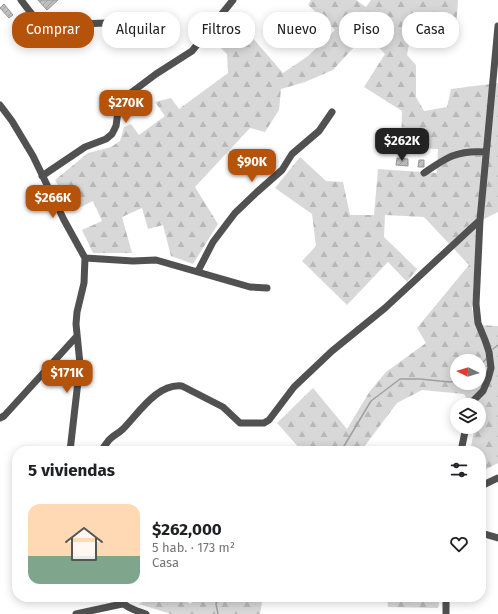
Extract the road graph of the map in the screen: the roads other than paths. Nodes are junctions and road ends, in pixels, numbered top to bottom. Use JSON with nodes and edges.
{"nodes":[{"id":1,"x":21,"y":0,"type":"edge"},
{"id":2,"x":233,"y":0,"type":"edge"},
{"id":3,"x":102,"y":23,"type":"edge"},
{"id":4,"x":498,"y":26,"type":"edge"},
{"id":5,"x":0,"y":105,"type":"edge"},
{"id":6,"x":332,"y":112,"type":"dead end"},
{"id":7,"x":486,"y":152,"type":"junction"},
{"id":8,"x":424,"y":173,"type":"dead end"},
{"id":9,"x":42,"y":176,"type":"junction"},
{"id":10,"x":480,"y":220,"type":"junction"},
{"id":11,"x":85,"y":258,"type":"junction"},
{"id":12,"x":198,"y":271,"type":"junction"},
{"id":13,"x":267,"y":288,"type":"dead end"},
{"id":14,"x":77,"y":336,"type":"junction"},
{"id":15,"x":476,"y":398,"type":"edge"},
{"id":16,"x":0,"y":418,"type":"edge"},
{"id":17,"x":465,"y":434,"type":"edge"},
{"id":18,"x":71,"y":446,"type":"edge"},
{"id":19,"x":105,"y":446,"type":"edge"},
{"id":20,"x":462,"y":446,"type":"edge"},
{"id":21,"x":498,"y":478,"type":"edge"},
{"id":22,"x":486,"y":484,"type":"edge"},
{"id":23,"x":486,"y":534,"type":"edge"},
{"id":24,"x":498,"y":538,"type":"edge"},
{"id":25,"x":446,"y":602,"type":"edge"},
{"id":26,"x":122,"y":604,"type":"joint"},
{"id":27,"x":76,"y":614,"type":"edge"},
{"id":28,"x":146,"y":614,"type":"edge"},
{"id":29,"x":446,"y":614,"type":"edge"}],
"edges":[{"from":1,"to":3,"type":"street"},
{"from":2,"to":9,"type":"street"},
{"from":4,"to":7,"type":"street"},
{"from":5,"to":9,"type":"street"},
{"from":6,"to":12,"type":"street"},
{"from":7,"to":8,"type":"street"},
{"from":7,"to":10,"type":"street"},
{"from":9,"to":11,"type":"street"},
{"from":10,"to":15,"type":"street"},
{"from":10,"to":19,"type":"street"},
{"from":11,"to":12,"type":"street"},
{"from":11,"to":14,"type":"street"},
{"from":12,"to":13,"type":"street"},
{"from":14,"to":16,"type":"street"},
{"from":14,"to":18,"type":"street"},
{"from":17,"to":20,"type":"street"},
{"from":21,"to":22,"type":"street"},
{"from":23,"to":24,"type":"street"},
{"from":25,"to":29,"type":"street"},
{"from":26,"to":27,"type":"street"},
{"from":26,"to":28,"type":"street"}]}
